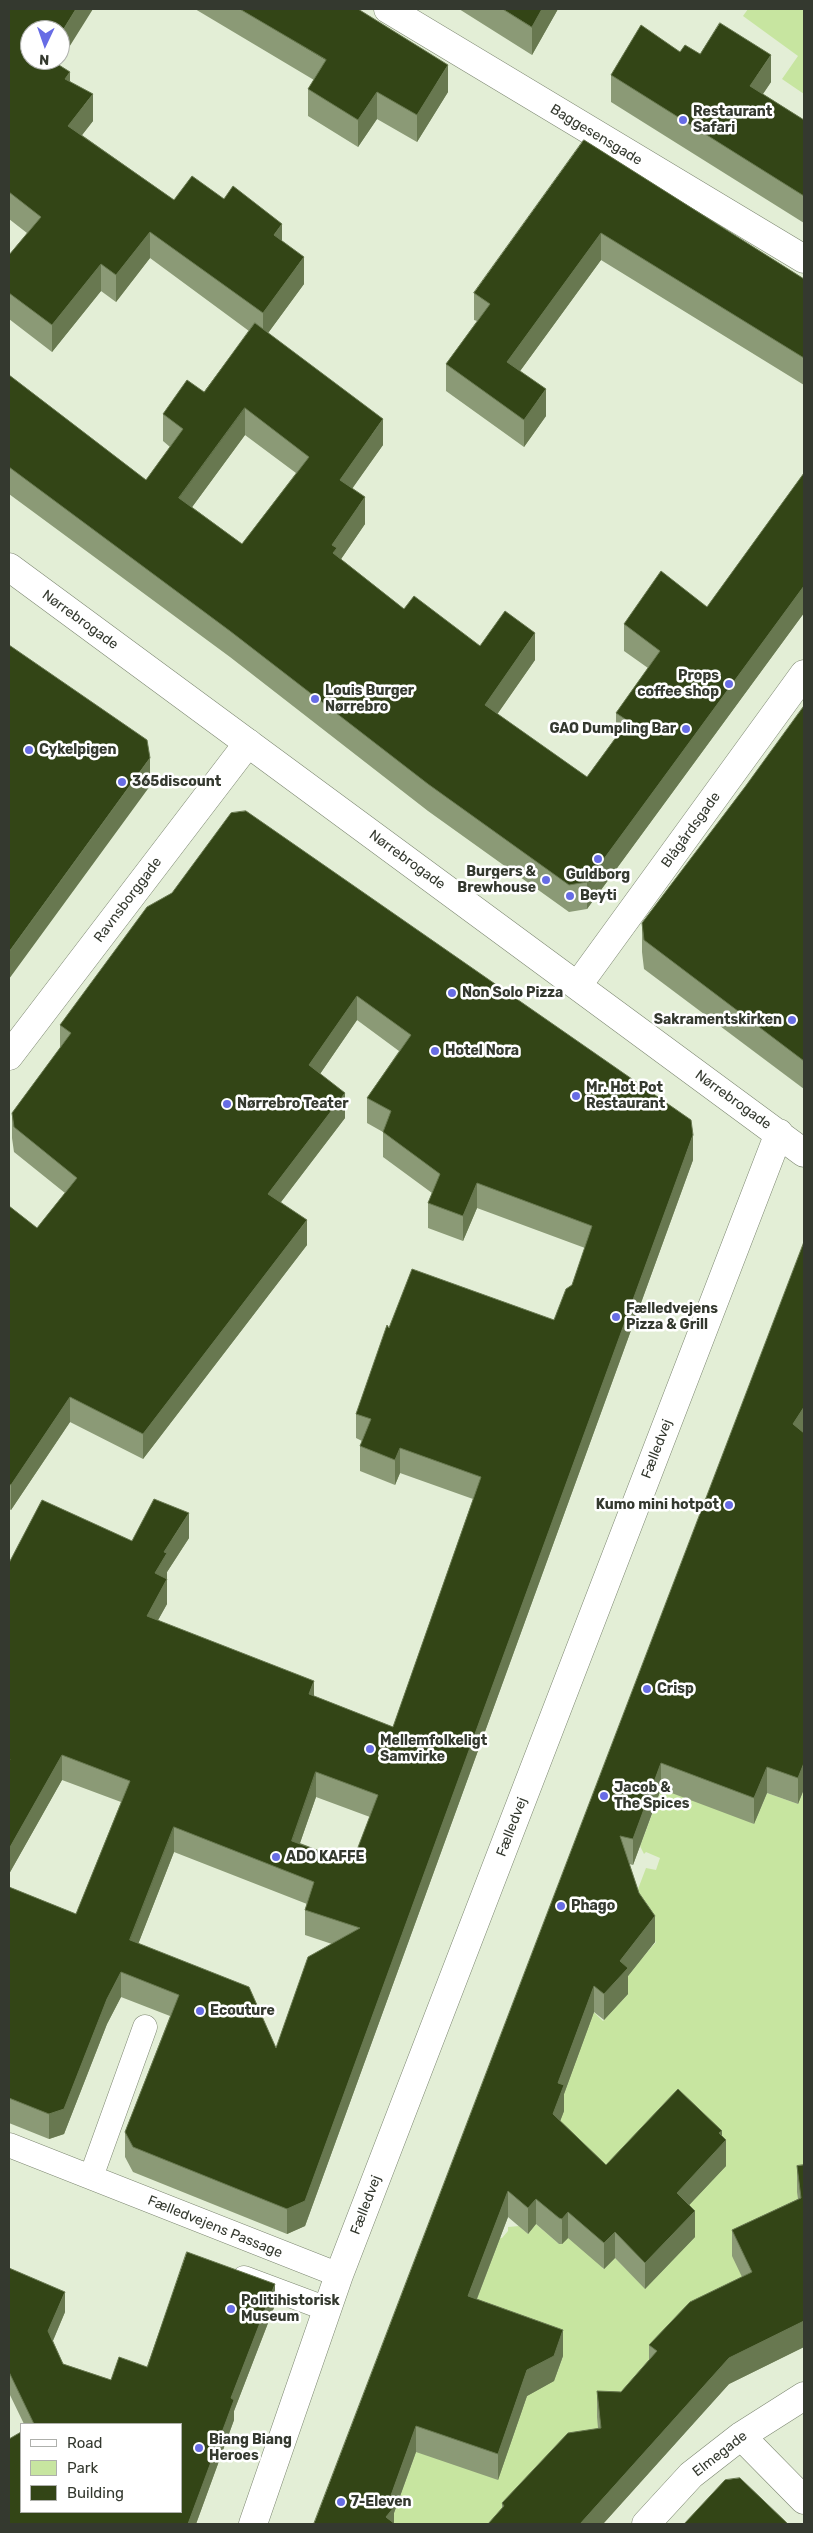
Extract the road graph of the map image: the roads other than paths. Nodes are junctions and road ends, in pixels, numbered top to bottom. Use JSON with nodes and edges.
{"nodes":[{"id":1,"x":388,"y":9,"type":"edge"},
{"id":2,"x":804,"y":258,"type":"edge"},
{"id":3,"x":9,"y":567,"type":"edge"},
{"id":4,"x":804,"y":674,"type":"edge"},
{"id":5,"x":248,"y":744,"type":"junction"},
{"id":6,"x":578,"y":986,"type":"junction"},
{"id":7,"x":9,"y":1056,"type":"edge"},
{"id":8,"x":779,"y":1134,"type":"junction"},
{"id":9,"x":804,"y":1153,"type":"edge"},
{"id":10,"x":145,"y":2027,"type":"dead end"},
{"id":11,"x":9,"y":2145,"type":"edge"},
{"id":12,"x":90,"y":2177,"type":"junction"},
{"id":13,"x":226,"y":2272,"type":"edge"},
{"id":14,"x":339,"y":2275,"type":"junction"},
{"id":15,"x":327,"y":2309,"type":"junction"},
{"id":16,"x":804,"y":2396,"type":"edge"},
{"id":17,"x":741,"y":2436,"type":"junction"},
{"id":18,"x":804,"y":2500,"type":"edge"},
{"id":19,"x":253,"y":2524,"type":"edge"},
{"id":20,"x":646,"y":2524,"type":"edge"}],
"edges":[{"from":1,"to":2,"type":"street","name":"Baggesensgade"},
{"from":3,"to":5,"type":"street","name":"Nørrebrogade"},
{"from":4,"to":6,"type":"street","name":"Blågårdsgade"},
{"from":5,"to":6,"type":"street","name":"Nørrebrogade"},
{"from":5,"to":7,"type":"street","name":"Ravnsborggade"},
{"from":6,"to":8,"type":"street","name":"Nørrebrogade"},
{"from":8,"to":9,"type":"street","name":"Nørrebrogade"},
{"from":8,"to":14,"type":"street","name":"Fælledvej"},
{"from":10,"to":12,"type":"lane"},
{"from":11,"to":12,"type":"lane","name":"Fælledvejens Passage"},
{"from":12,"to":14,"type":"lane","name":"Fælledvejens Passage"},
{"from":13,"to":15,"type":"lane"},
{"from":14,"to":15,"type":"street","name":"Fælledvej"},
{"from":15,"to":19,"type":"street","name":"Fælledvej"},
{"from":16,"to":17,"type":"street","name":"Elmegade"},
{"from":17,"to":18,"type":"street"},
{"from":17,"to":20,"type":"street","name":"Elmegade"}]}
